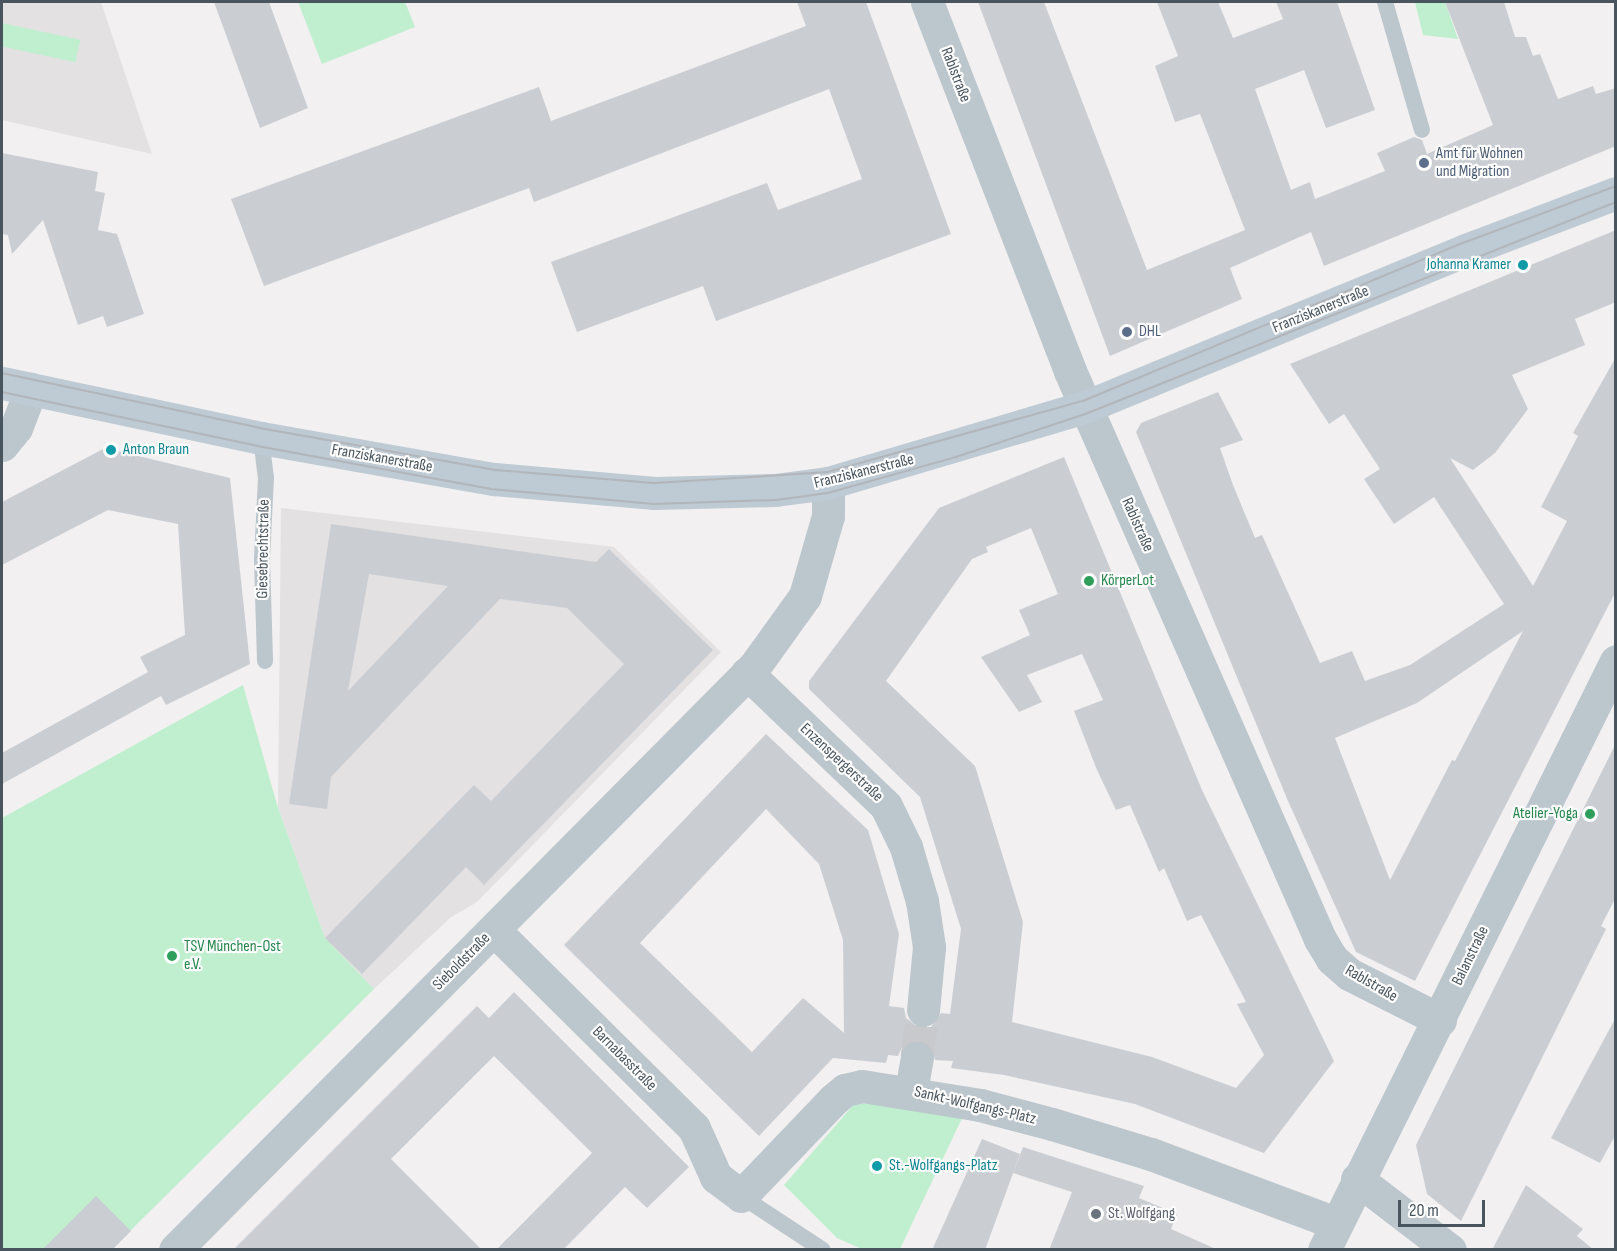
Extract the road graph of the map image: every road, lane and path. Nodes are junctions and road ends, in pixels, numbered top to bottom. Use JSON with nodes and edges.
{"nodes":[{"id":1,"x":927,"y":2,"type":"edge"},
{"id":2,"x":1385,"y":2,"type":"edge"},
{"id":3,"x":1422,"y":130,"type":"dead end"},
{"id":4,"x":1616,"y":194,"type":"edge"},
{"id":5,"x":16,"y":386,"type":"edge"},
{"id":6,"x":1085,"y":407,"type":"junction"},
{"id":7,"x":261,"y":438,"type":"junction"},
{"id":8,"x":2,"y":445,"type":"edge"},
{"id":9,"x":828,"y":483,"type":"junction"},
{"id":10,"x":265,"y":661,"type":"dead end"},
{"id":11,"x":1616,"y":661,"type":"edge"},
{"id":12,"x":747,"y":673,"type":"junction"},
{"id":13,"x":494,"y":930,"type":"junction"},
{"id":14,"x":923,"y":1010,"type":"tunnel mouth"},
{"id":15,"x":1440,"y":1020,"type":"junction"},
{"id":16,"x":917,"y":1058,"type":"tunnel mouth"},
{"id":17,"x":911,"y":1091,"type":"junction"},
{"id":18,"x":1357,"y":1179,"type":"junction"},
{"id":19,"x":741,"y":1196,"type":"junction"},
{"id":20,"x":1330,"y":1236,"type":"edge"},
{"id":21,"x":175,"y":1250,"type":"edge"},
{"id":22,"x":823,"y":1250,"type":"edge"},
{"id":23,"x":1450,"y":1250,"type":"edge"}],
"edges":[{"from":1,"to":6,"type":"street","name":"Rablstraße"},
{"from":2,"to":3,"type":"lane"},
{"from":4,"to":6,"type":"main road","name":"Franziskanerstraße"},
{"from":5,"to":7,"type":"main road","name":"Franziskanerstraße"},
{"from":5,"to":8,"type":"street"},
{"from":6,"to":9,"type":"main road","name":"Franziskanerstraße"},
{"from":6,"to":15,"type":"street","name":"Rablstraße"},
{"from":7,"to":9,"type":"main road","name":"Franziskanerstraße"},
{"from":7,"to":10,"type":"lane","name":"Giesebrechtstraße"},
{"from":9,"to":12,"type":"street","name":"Sieboldstraße"},
{"from":11,"to":15,"type":"street","name":"Balanstraße"},
{"from":12,"to":13,"type":"street","name":"Sieboldstraße"},
{"from":12,"to":14,"type":"street","name":"Enzenspergerstraße"},
{"from":13,"to":19,"type":"street","name":"Barnabasstraße"},
{"from":13,"to":21,"type":"street","name":"Sieboldstraße"},
{"from":15,"to":18,"type":"street","name":"Balanstraße"},
{"from":16,"to":17,"type":"street"},
{"from":17,"to":19,"type":"street","name":"Sankt-Wolfgangs-Platz"},
{"from":17,"to":20,"type":"street","name":"Sankt-Wolfgangs-Platz"},
{"from":18,"to":20,"type":"street","name":"Balanstraße"},
{"from":18,"to":23,"type":"street"},
{"from":19,"to":22,"type":"lane"}]}
